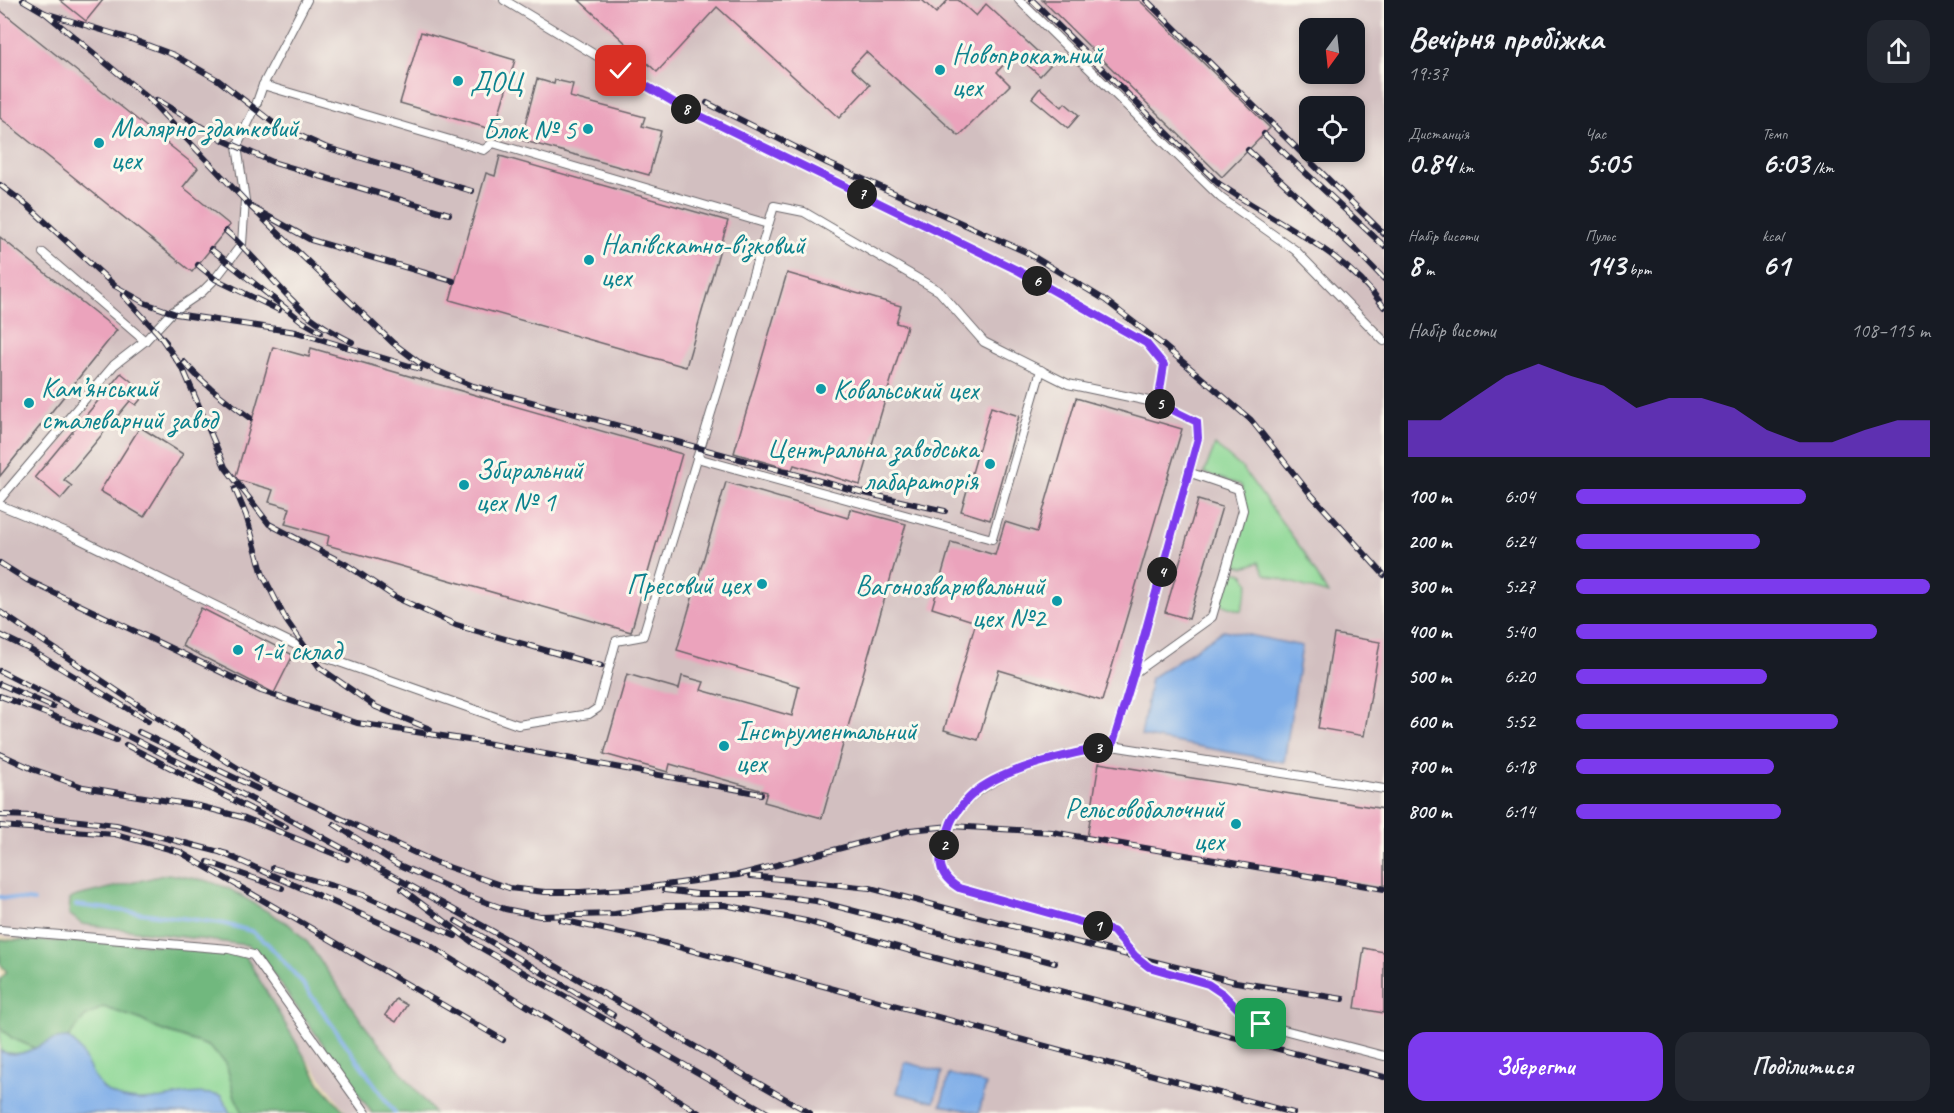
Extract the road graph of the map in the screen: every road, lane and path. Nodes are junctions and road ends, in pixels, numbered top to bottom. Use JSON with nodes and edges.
{"nodes":[{"id":1,"x":307,"y":0,"type":"edge"},
{"id":2,"x":504,"y":0,"type":"edge"},
{"id":3,"x":1019,"y":0,"type":"edge"},
{"id":4,"x":263,"y":85,"type":"junction"},
{"id":5,"x":768,"y":224,"type":"junction"},
{"id":6,"x":43,"y":253,"type":"dead end"},
{"id":7,"x":1384,"y":340,"type":"edge"},
{"id":8,"x":145,"y":341,"type":"junction"},
{"id":9,"x":1041,"y":370,"type":"junction"},
{"id":10,"x":1158,"y":403,"type":"junction"},
{"id":11,"x":697,"y":458,"type":"junction"},
{"id":12,"x":1188,"y":472,"type":"junction"},
{"id":13,"x":0,"y":499,"type":"edge"},
{"id":14,"x":0,"y":505,"type":"edge"},
{"id":15,"x":1134,"y":673,"type":"junction"},
{"id":16,"x":1112,"y":746,"type":"junction"},
{"id":17,"x":1384,"y":789,"type":"edge"},
{"id":18,"x":0,"y":930,"type":"edge"},
{"id":19,"x":1384,"y":1056,"type":"edge"},
{"id":20,"x":366,"y":1113,"type":"edge"}],
"edges":[{"from":1,"to":4,"type":"lane"},
{"from":2,"to":10,"type":"lane"},
{"from":3,"to":7,"type":"lane"},
{"from":4,"to":5,"type":"lane"},
{"from":4,"to":8,"type":"lane"},
{"from":5,"to":9,"type":"lane"},
{"from":5,"to":11,"type":"lane"},
{"from":6,"to":8,"type":"lane"},
{"from":8,"to":13,"type":"lane"},
{"from":9,"to":10,"type":"lane"},
{"from":9,"to":11,"type":"lane"},
{"from":10,"to":12,"type":"lane"},
{"from":11,"to":14,"type":"lane"},
{"from":12,"to":15,"type":"lane"},
{"from":12,"to":15,"type":"lane"},
{"from":15,"to":16,"type":"lane"},
{"from":16,"to":17,"type":"lane"},
{"from":16,"to":19,"type":"lane"},
{"from":18,"to":20,"type":"lane"}]}
